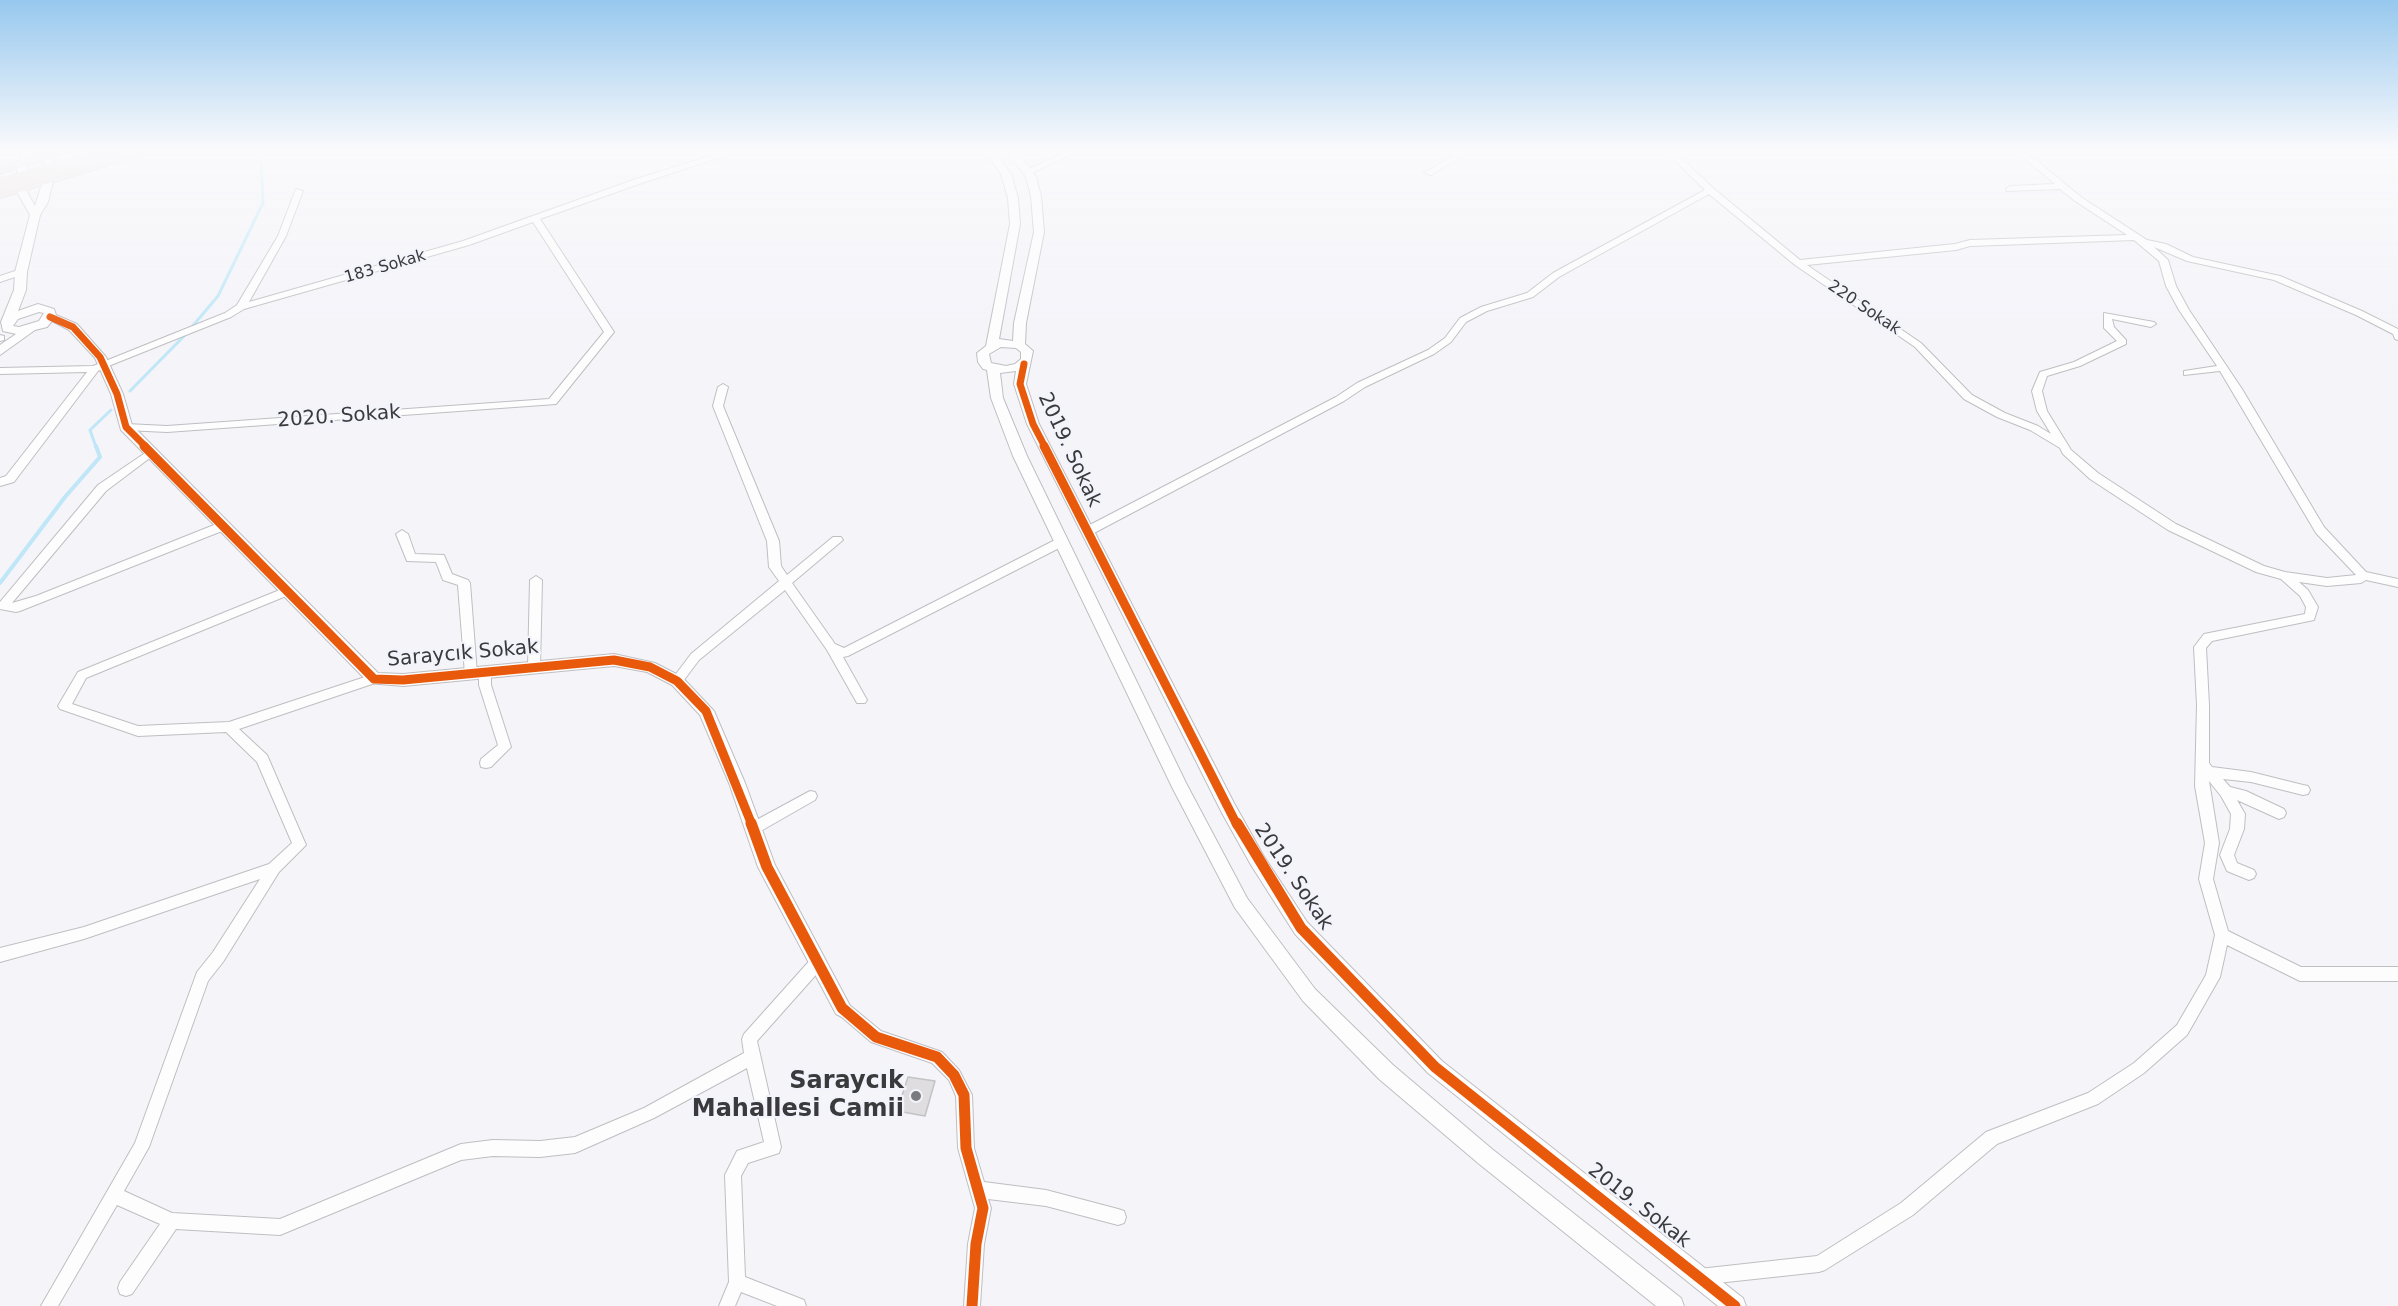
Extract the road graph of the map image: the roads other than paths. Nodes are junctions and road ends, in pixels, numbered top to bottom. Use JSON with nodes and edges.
{"nodes":[{"id":1,"x":33,"y":211,"type":"edge"},
{"id":2,"x":37,"y":211,"type":"edge"},
{"id":3,"x":291,"y":211,"type":"edge"},
{"id":4,"x":555,"y":211,"type":"edge"},
{"id":5,"x":1013,"y":211,"type":"edge"},
{"id":6,"x":1037,"y":211,"type":"edge"},
{"id":7,"x":1672,"y":211,"type":"edge"},
{"id":8,"x":1735,"y":211,"type":"edge"},
{"id":9,"x":2097,"y":211,"type":"edge"},
{"id":10,"x":35,"y":215,"type":"junction"},
{"id":11,"x":535,"y":218,"type":"junction"},
{"id":12,"x":2139,"y":240,"type":"junction"},
{"id":13,"x":1798,"y":263,"type":"junction"},
{"id":14,"x":21,"y":272,"type":"junction"},
{"id":15,"x":0,"y":279,"type":"edge"},
{"id":16,"x":20,"y":290,"type":"junction"},
{"id":17,"x":241,"y":307,"type":"junction"},
{"id":18,"x":44,"y":313,"type":"junction"},
{"id":19,"x":2151,"y":324,"type":"dead end"},
{"id":20,"x":31,"y":329,"type":"junction"},
{"id":21,"x":4,"y":333,"type":"edge"},
{"id":22,"x":2398,"y":337,"type":"edge"},
{"id":23,"x":1019,"y":345,"type":"junction"},
{"id":24,"x":992,"y":346,"type":"junction"},
{"id":25,"x":0,"y":351,"type":"edge"},
{"id":26,"x":1024,"y":364,"type":"junction"},
{"id":27,"x":99,"y":367,"type":"junction"},
{"id":28,"x":2223,"y":368,"type":"junction"},
{"id":29,"x":993,"y":369,"type":"junction"},
{"id":30,"x":0,"y":371,"type":"edge"},
{"id":31,"x":2187,"y":373,"type":"dead end"},
{"id":32,"x":723,"y":387,"type":"dead end"},
{"id":33,"x":126,"y":427,"type":"junction"},
{"id":34,"x":151,"y":452,"type":"junction"},
{"id":35,"x":2067,"y":452,"type":"junction"},
{"id":36,"x":0,"y":482,"type":"edge"},
{"id":37,"x":223,"y":526,"type":"junction"},
{"id":38,"x":1088,"y":531,"type":"junction"},
{"id":39,"x":402,"y":534,"type":"dead end"},
{"id":40,"x":837,"y":540,"type":"dead end"},
{"id":41,"x":1061,"y":542,"type":"junction"},
{"id":42,"x":2362,"y":575,"type":"junction"},
{"id":43,"x":2285,"y":576,"type":"junction"},
{"id":44,"x":536,"y":580,"type":"dead end"},
{"id":45,"x":788,"y":582,"type":"junction"},
{"id":46,"x":2398,"y":583,"type":"edge"},
{"id":47,"x":287,"y":591,"type":"junction"},
{"id":48,"x":831,"y":647,"type":"junction"},
{"id":49,"x":534,"y":667,"type":"junction"},
{"id":50,"x":478,"y":673,"type":"junction"},
{"id":51,"x":374,"y":679,"type":"junction"},
{"id":52,"x":677,"y":681,"type":"junction"},
{"id":53,"x":861,"y":700,"type":"dead end"},
{"id":54,"x":229,"y":726,"type":"junction"},
{"id":55,"x":486,"y":763,"type":"dead end"},
{"id":56,"x":2206,"y":769,"type":"junction"},
{"id":57,"x":2303,"y":790,"type":"dead end"},
{"id":58,"x":2226,"y":792,"type":"junction"},
{"id":59,"x":810,"y":796,"type":"dead end"},
{"id":60,"x":2279,"y":813,"type":"dead end"},
{"id":61,"x":753,"y":828,"type":"junction"},
{"id":62,"x":274,"y":868,"type":"junction"},
{"id":63,"x":2248,"y":874,"type":"dead end"},
{"id":64,"x":2222,"y":935,"type":"junction"},
{"id":65,"x":0,"y":955,"type":"edge"},
{"id":66,"x":817,"y":963,"type":"junction"},
{"id":67,"x":2398,"y":974,"type":"edge"},
{"id":68,"x":842,"y":1008,"type":"joint"},
{"id":69,"x":753,"y":1057,"type":"junction"},
{"id":70,"x":977,"y":1190,"type":"junction"},
{"id":71,"x":114,"y":1195,"type":"junction"},
{"id":72,"x":1118,"y":1217,"type":"dead end"},
{"id":73,"x":172,"y":1221,"type":"junction"},
{"id":74,"x":1698,"y":1277,"type":"junction"},
{"id":75,"x":737,"y":1282,"type":"junction"},
{"id":76,"x":126,"y":1288,"type":"dead end"},
{"id":77,"x":49,"y":1306,"type":"edge"},
{"id":78,"x":727,"y":1306,"type":"edge"},
{"id":79,"x":798,"y":1306,"type":"edge"},
{"id":80,"x":972,"y":1306,"type":"edge"},
{"id":81,"x":1673,"y":1306,"type":"edge"},
{"id":82,"x":1735,"y":1306,"type":"edge"}],
"edges":[{"from":1,"to":10,"type":"street"},
{"from":2,"to":10,"type":"street"},
{"from":3,"to":17,"type":"street"},
{"from":4,"to":11,"type":"street","name":"183 Sokak"},
{"from":5,"to":24,"type":"street"},
{"from":6,"to":23,"type":"street","name":"2019. Sokak"},
{"from":7,"to":38,"type":"street"},
{"from":8,"to":13,"type":"street","name":"220 Sokak"},
{"from":9,"to":12,"type":"street"},
{"from":10,"to":14,"type":"street"},
{"from":11,"to":17,"type":"street","name":"183 Sokak"},
{"from":11,"to":33,"type":"street","name":"2020. Sokak"},
{"from":12,"to":13,"type":"street"},
{"from":12,"to":22,"type":"street"},
{"from":12,"to":28,"type":"street"},
{"from":13,"to":35,"type":"street","name":"220 Sokak"},
{"from":14,"to":15,"type":"street"},
{"from":14,"to":16,"type":"street"},
{"from":16,"to":18,"type":"street","name":"Saraycık Sokak"},
{"from":16,"to":21,"type":"street"},
{"from":17,"to":27,"type":"street","name":"183 Sokak"},
{"from":18,"to":20,"type":"street"},
{"from":18,"to":21,"type":"street"},
{"from":18,"to":27,"type":"street","name":"Saraycık Sokak"},
{"from":19,"to":35,"type":"street"},
{"from":20,"to":21,"type":"street"},
{"from":20,"to":25,"type":"street"},
{"from":23,"to":24,"type":"street"},
{"from":23,"to":26,"type":"street","name":"2019. Sokak"},
{"from":24,"to":29,"type":"street"},
{"from":26,"to":29,"type":"street"},
{"from":26,"to":38,"type":"street","name":"2019. Sokak"},
{"from":27,"to":30,"type":"street"},
{"from":27,"to":33,"type":"street","name":"Saraycık Sokak"},
{"from":27,"to":36,"type":"street"},
{"from":28,"to":31,"type":"street"},
{"from":28,"to":42,"type":"street"},
{"from":29,"to":41,"type":"street"},
{"from":32,"to":45,"type":"street"},
{"from":33,"to":34,"type":"street","name":"Saraycık Sokak"},
{"from":34,"to":37,"type":"street","name":"Saraycık Sokak"},
{"from":34,"to":37,"type":"street"},
{"from":35,"to":43,"type":"street"},
{"from":37,"to":47,"type":"street","name":"Saraycık Sokak"},
{"from":38,"to":74,"type":"street","name":"2019. Sokak"},
{"from":39,"to":50,"type":"street"},
{"from":40,"to":45,"type":"street"},
{"from":41,"to":48,"type":"street"},
{"from":41,"to":81,"type":"street"},
{"from":42,"to":43,"type":"street"},
{"from":42,"to":46,"type":"street"},
{"from":43,"to":56,"type":"street"},
{"from":44,"to":49,"type":"street"},
{"from":45,"to":48,"type":"street"},
{"from":45,"to":52,"type":"street"},
{"from":47,"to":51,"type":"street","name":"Saraycık Sokak"},
{"from":47,"to":54,"type":"street"},
{"from":48,"to":53,"type":"street"},
{"from":49,"to":50,"type":"street","name":"Saraycık Sokak"},
{"from":49,"to":52,"type":"street","name":"Saraycık Sokak"},
{"from":50,"to":51,"type":"street","name":"Saraycık Sokak"},
{"from":50,"to":55,"type":"street"},
{"from":51,"to":54,"type":"street"},
{"from":52,"to":61,"type":"street","name":"Saraycık Sokak"},
{"from":54,"to":62,"type":"street"},
{"from":56,"to":57,"type":"street"},
{"from":56,"to":58,"type":"street"},
{"from":56,"to":64,"type":"street"},
{"from":58,"to":60,"type":"street"},
{"from":58,"to":63,"type":"street"},
{"from":59,"to":61,"type":"street"},
{"from":61,"to":66,"type":"street","name":"Saraycık Sokak"},
{"from":62,"to":65,"type":"street"},
{"from":62,"to":71,"type":"street"},
{"from":64,"to":67,"type":"street"},
{"from":64,"to":74,"type":"street"},
{"from":66,"to":68,"type":"street","name":"Saraycık Sokak"},
{"from":66,"to":69,"type":"street"},
{"from":68,"to":70,"type":"street"},
{"from":69,"to":73,"type":"street"},
{"from":69,"to":75,"type":"street"},
{"from":70,"to":72,"type":"street"},
{"from":70,"to":80,"type":"street"},
{"from":71,"to":73,"type":"street"},
{"from":71,"to":77,"type":"street"},
{"from":73,"to":76,"type":"street"},
{"from":74,"to":82,"type":"street","name":"2019. Sokak"},
{"from":75,"to":78,"type":"street"},
{"from":75,"to":79,"type":"street"}]}
